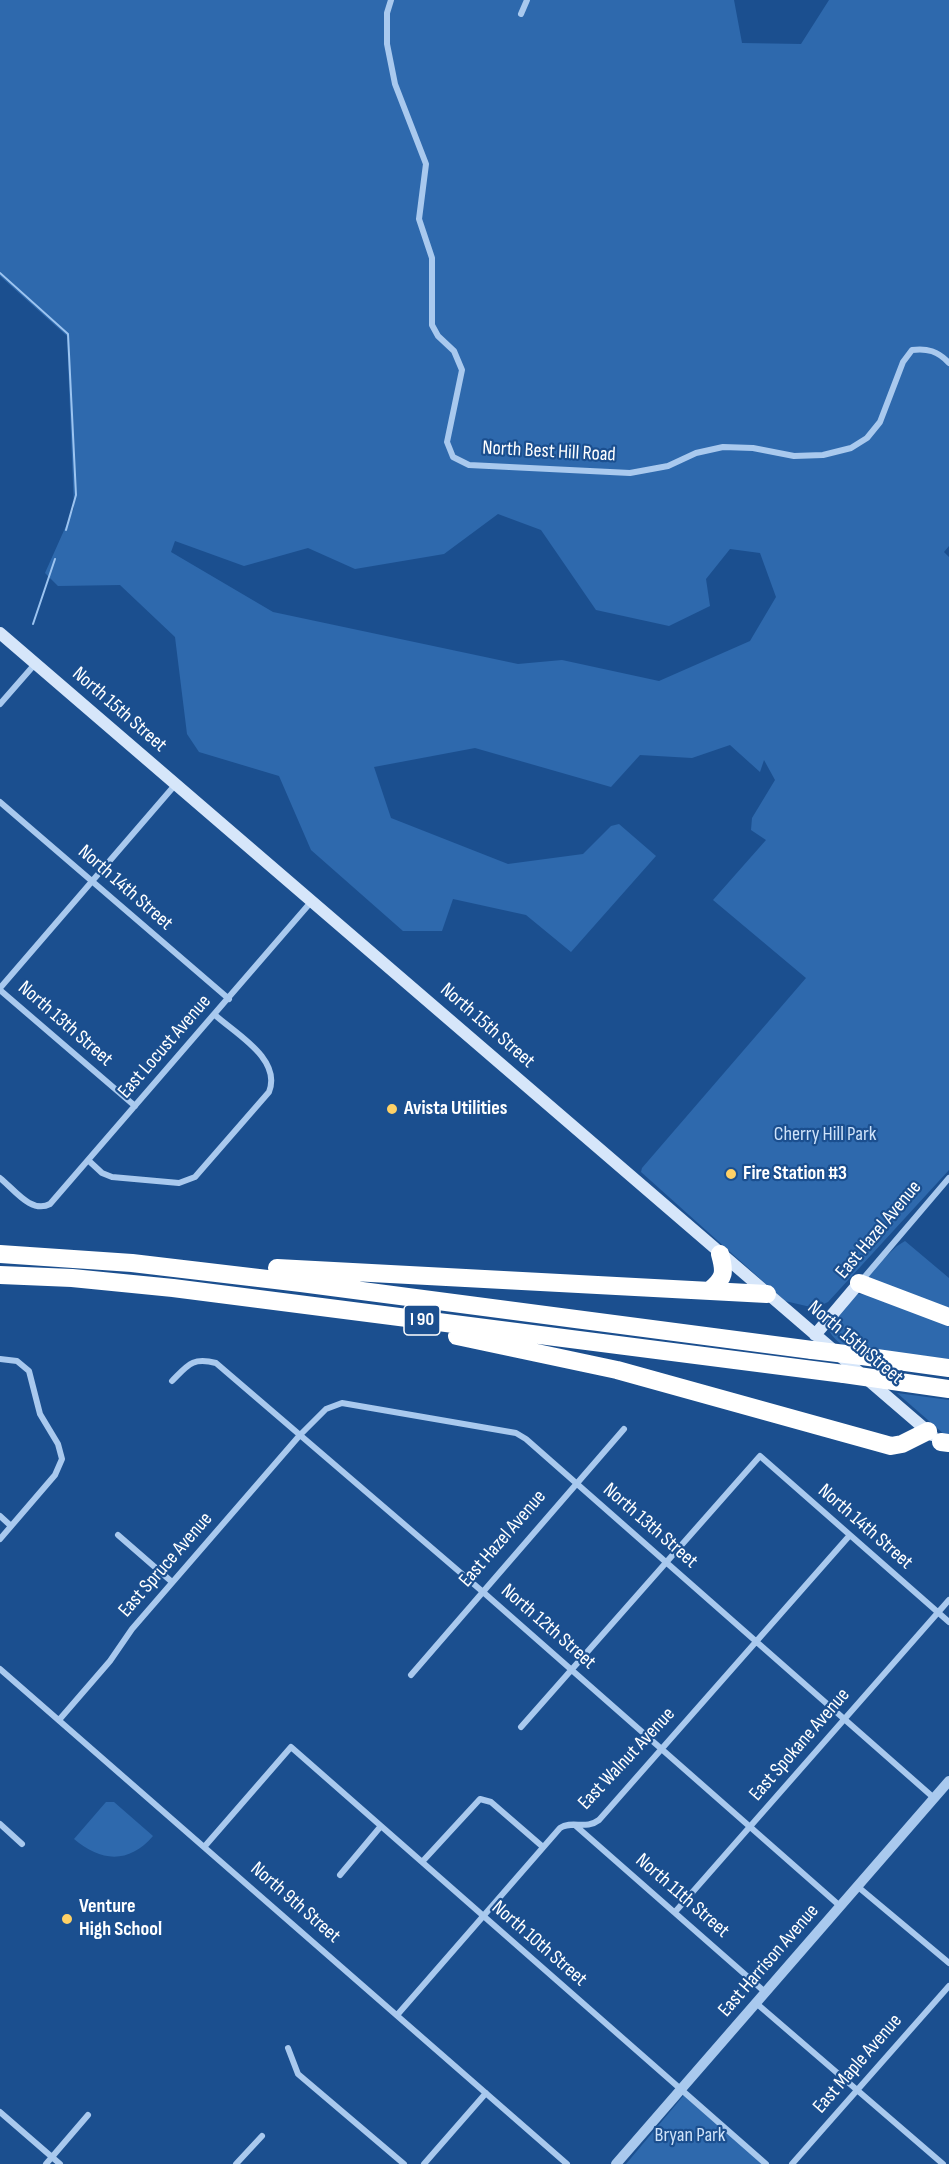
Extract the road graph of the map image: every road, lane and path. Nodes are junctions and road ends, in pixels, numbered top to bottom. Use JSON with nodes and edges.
{"nodes":[{"id":1,"x":391,"y":0,"type":"edge"},
{"id":2,"x":526,"y":0,"type":"edge"},
{"id":3,"x":521,"y":14,"type":"dead end"},
{"id":4,"x":949,"y":363,"type":"edge"},
{"id":5,"x":0,"y":633,"type":"edge"},
{"id":6,"x":35,"y":663,"type":"junction"},
{"id":7,"x":0,"y":704,"type":"edge"},
{"id":8,"x":175,"y":785,"type":"junction"},
{"id":9,"x":0,"y":802,"type":"edge"},
{"id":10,"x":92,"y":881,"type":"junction"},
{"id":11,"x":311,"y":902,"type":"junction"},
{"id":12,"x":0,"y":989,"type":"edge"},
{"id":13,"x":229,"y":999,"type":"junction"},
{"id":14,"x":214,"y":1015,"type":"junction"},
{"id":15,"x":135,"y":1106,"type":"junction"},
{"id":16,"x":88,"y":1160,"type":"junction"},
{"id":17,"x":0,"y":1178,"type":"edge"},
{"id":18,"x":949,"y":1178,"type":"edge"},
{"id":19,"x":0,"y":1254,"type":"edge"},
{"id":20,"x":720,"y":1254,"type":"junction"},
{"id":21,"x":132,"y":1263,"type":"junction"},
{"id":22,"x":0,"y":1275,"type":"edge"},
{"id":23,"x":860,"y":1283,"type":"junction"},
{"id":24,"x":710,"y":1290,"type":"junction"},
{"id":25,"x":767,"y":1294,"type":"junction"},
{"id":26,"x":356,"y":1311,"type":"junction"},
{"id":27,"x":949,"y":1317,"type":"edge"},
{"id":28,"x":814,"y":1342,"type":"junction"},
{"id":29,"x":0,"y":1359,"type":"edge"},
{"id":30,"x":949,"y":1368,"type":"edge"},
{"id":31,"x":172,"y":1381,"type":"dead end"},
{"id":32,"x":949,"y":1389,"type":"edge"},
{"id":33,"x":624,"y":1429,"type":"dead end"},
{"id":34,"x":300,"y":1435,"type":"junction"},
{"id":35,"x":942,"y":1441,"type":"edge"},
{"id":36,"x":577,"y":1484,"type":"junction"},
{"id":37,"x":0,"y":1516,"type":"edge"},
{"id":38,"x":11,"y":1526,"type":"junction"},
{"id":39,"x":118,"y":1535,"type":"dead end"},
{"id":40,"x":850,"y":1535,"type":"junction"},
{"id":41,"x":0,"y":1539,"type":"edge"},
{"id":42,"x":666,"y":1562,"type":"junction"},
{"id":43,"x":172,"y":1582,"type":"junction"},
{"id":44,"x":483,"y":1592,"type":"junction"},
{"id":45,"x":949,"y":1600,"type":"edge"},
{"id":46,"x":938,"y":1612,"type":"junction"},
{"id":47,"x":949,"y":1622,"type":"edge"},
{"id":48,"x":756,"y":1641,"type":"junction"},
{"id":49,"x":0,"y":1669,"type":"edge"},
{"id":50,"x":572,"y":1670,"type":"junction"},
{"id":51,"x":411,"y":1675,"type":"dead end"},
{"id":52,"x":844,"y":1719,"type":"junction"},
{"id":53,"x":59,"y":1720,"type":"junction"},
{"id":54,"x":521,"y":1727,"type":"dead end"},
{"id":55,"x":661,"y":1748,"type":"junction"},
{"id":56,"x":949,"y":1781,"type":"edge"},
{"id":57,"x":934,"y":1798,"type":"junction"},
{"id":58,"x":0,"y":1824,"type":"edge"},
{"id":59,"x":381,"y":1826,"type":"junction"},
{"id":60,"x":576,"y":1826,"type":"junction"},
{"id":61,"x":750,"y":1827,"type":"junction"},
{"id":62,"x":22,"y":1844,"type":"dead end"},
{"id":63,"x":205,"y":1846,"type":"junction"},
{"id":64,"x":543,"y":1847,"type":"junction"},
{"id":65,"x":422,"y":1862,"type":"junction"},
{"id":66,"x":340,"y":1875,"type":"dead end"},
{"id":67,"x":857,"y":1886,"type":"junction"},
{"id":68,"x":840,"y":1906,"type":"junction"},
{"id":69,"x":675,"y":1912,"type":"junction"},
{"id":70,"x":483,"y":1917,"type":"junction"},
{"id":71,"x":949,"y":1963,"type":"edge"},
{"id":72,"x":949,"y":1986,"type":"edge"},
{"id":73,"x":765,"y":1992,"type":"junction"},
{"id":74,"x":756,"y":2002,"type":"junction"},
{"id":75,"x":398,"y":2014,"type":"junction"},
{"id":76,"x":288,"y":2048,"type":"dead end"},
{"id":77,"x":680,"y":2090,"type":"junction"},
{"id":78,"x":858,"y":2090,"type":"junction"},
{"id":79,"x":486,"y":2093,"type":"junction"},
{"id":80,"x":0,"y":2112,"type":"edge"},
{"id":81,"x":88,"y":2115,"type":"dead end"},
{"id":82,"x":262,"y":2136,"type":"dead end"},
{"id":83,"x":52,"y":2157,"type":"junction"},
{"id":84,"x":46,"y":2164,"type":"edge"},
{"id":85,"x":60,"y":2164,"type":"edge"},
{"id":86,"x":236,"y":2164,"type":"edge"},
{"id":87,"x":404,"y":2164,"type":"edge"},
{"id":88,"x":423,"y":2164,"type":"edge"},
{"id":89,"x":567,"y":2164,"type":"edge"},
{"id":90,"x":616,"y":2164,"type":"edge"},
{"id":91,"x":766,"y":2164,"type":"edge"},
{"id":92,"x":792,"y":2164,"type":"edge"},
{"id":93,"x":943,"y":2164,"type":"edge"}],
"edges":[{"from":1,"to":4,"type":"street","name":"North Best Hill Road"},
{"from":2,"to":3,"type":"street"},
{"from":5,"to":6,"type":"main road","name":"North 15th Street"},
{"from":6,"to":7,"type":"street"},
{"from":6,"to":8,"type":"main road","name":"North 15th Street"},
{"from":8,"to":10,"type":"street"},
{"from":8,"to":11,"type":"main road","name":"North 15th Street"},
{"from":9,"to":10,"type":"street","name":"North 14th Street"},
{"from":10,"to":12,"type":"street"},
{"from":10,"to":13,"type":"street","name":"North 14th Street"},
{"from":11,"to":13,"type":"street","name":"East Locust Avenue"},
{"from":11,"to":20,"type":"main road","name":"North 15th Street"},
{"from":12,"to":15,"type":"street","name":"North 13th Street"},
{"from":13,"to":14,"type":"street","name":"East Locust Avenue"},
{"from":14,"to":15,"type":"street","name":"East Locust Avenue"},
{"from":14,"to":16,"type":"street"},
{"from":15,"to":16,"type":"street","name":"East Locust Avenue"},
{"from":16,"to":17,"type":"street","name":"East Locust Avenue"},
{"from":18,"to":23,"type":"street","name":"East Hazel Avenue"},
{"from":19,"to":21,"type":"highway","number":"I 90"},
{"from":20,"to":24,"type":"highway"},
{"from":20,"to":25,"type":"main road","name":"North 15th Street"},
{"from":21,"to":24,"type":"highway","number":"I 90"},
{"from":21,"to":28,"type":"highway","number":"I 90"},
{"from":22,"to":26,"type":"highway","number":"I 90"},
{"from":23,"to":27,"type":"highway"},
{"from":23,"to":28,"type":"main road","name":"East Hazel Avenue"},
{"from":24,"to":25,"type":"highway","number":"I 90"},
{"from":25,"to":28,"type":"main road","name":"North 15th Street"},
{"from":26,"to":32,"type":"highway","number":"I 90","bridge":true},
{"from":26,"to":35,"type":"highway"},
{"from":28,"to":30,"type":"highway","number":"I 90","bridge":true},
{"from":28,"to":35,"type":"main road","name":"North 15th Street"},
{"from":29,"to":38,"type":"street"},
{"from":31,"to":34,"type":"street","name":"North 12th Street"},
{"from":33,"to":36,"type":"street","name":"East Hazel Avenue"},
{"from":34,"to":36,"type":"street","name":"North 13th Street"},
{"from":34,"to":43,"type":"street","name":"East Spruce Avenue"},
{"from":34,"to":44,"type":"street","name":"North 12th Street"},
{"from":36,"to":42,"type":"street","name":"North 13th Street"},
{"from":36,"to":44,"type":"street","name":"East Hazel Avenue"},
{"from":37,"to":38,"type":"street"},
{"from":38,"to":41,"type":"street"},
{"from":39,"to":43,"type":"street"},
{"from":40,"to":42,"type":"street","name":"North 14th Street"},
{"from":40,"to":46,"type":"street","name":"North 14th Street"},
{"from":40,"to":48,"type":"street","name":"East Walnut Avenue"},
{"from":42,"to":48,"type":"street","name":"North 13th Street"},
{"from":42,"to":50,"type":"street"},
{"from":43,"to":53,"type":"street","name":"East Spruce Avenue"},
{"from":44,"to":50,"type":"street","name":"North 12th Street"},
{"from":44,"to":51,"type":"street","name":"East Hazel Avenue"},
{"from":45,"to":46,"type":"street","name":"East Spokane Avenue"},
{"from":46,"to":47,"type":"street","name":"North 14th Street"},
{"from":46,"to":52,"type":"street","name":"East Spokane Avenue"},
{"from":48,"to":52,"type":"street","name":"North 13th Street"},
{"from":48,"to":55,"type":"street","name":"East Walnut Avenue"},
{"from":49,"to":53,"type":"street","name":"North 9th Street"},
{"from":50,"to":54,"type":"street"},
{"from":50,"to":55,"type":"street","name":"North 12th Street"},
{"from":52,"to":57,"type":"street","name":"North 13th Street"},
{"from":52,"to":61,"type":"street","name":"East Spokane Avenue"},
{"from":53,"to":63,"type":"street","name":"North 9th Street"},
{"from":55,"to":60,"type":"street","name":"East Walnut Avenue"},
{"from":55,"to":61,"type":"street","name":"North 12th Street"},
{"from":56,"to":57,"type":"street","name":"East Harrison Avenue"},
{"from":57,"to":67,"type":"street","name":"East Harrison Avenue"},
{"from":58,"to":62,"type":"street"},
{"from":59,"to":63,"type":"street","name":"North 10th Street"},
{"from":59,"to":65,"type":"street","name":"North 10th Street"},
{"from":59,"to":66,"type":"street"},
{"from":60,"to":64,"type":"street","name":"East Walnut Avenue"},
{"from":60,"to":69,"type":"street","name":"North 11th Street"},
{"from":61,"to":68,"type":"street","name":"North 12th Street"},
{"from":61,"to":69,"type":"street","name":"East Spokane Avenue"},
{"from":63,"to":75,"type":"street","name":"North 9th Street"},
{"from":64,"to":65,"type":"street"},
{"from":64,"to":70,"type":"street","name":"East Walnut Avenue"},
{"from":65,"to":70,"type":"street","name":"North 10th Street"},
{"from":67,"to":68,"type":"street","name":"East Harrison Avenue"},
{"from":67,"to":71,"type":"street"},
{"from":68,"to":73,"type":"street","name":"East Harrison Avenue"},
{"from":69,"to":73,"type":"street","name":"North 11th Street"},
{"from":70,"to":75,"type":"street","name":"East Walnut Avenue"},
{"from":70,"to":77,"type":"street","name":"North 10th Street"},
{"from":72,"to":78,"type":"street","name":"East Maple Avenue"},
{"from":73,"to":74,"type":"street","name":"East Harrison Avenue"},
{"from":74,"to":77,"type":"street","name":"East Harrison Avenue"},
{"from":74,"to":78,"type":"street"},
{"from":75,"to":79,"type":"street","name":"North 9th Street"},
{"from":76,"to":87,"type":"street"},
{"from":77,"to":90,"type":"street","name":"East Harrison Avenue"},
{"from":77,"to":91,"type":"street","name":"North 10th Street"},
{"from":78,"to":92,"type":"street","name":"East Maple Avenue"},
{"from":78,"to":93,"type":"street"},
{"from":79,"to":88,"type":"street"},
{"from":79,"to":89,"type":"street","name":"North 9th Street"},
{"from":80,"to":83,"type":"street"},
{"from":81,"to":83,"type":"street"},
{"from":82,"to":86,"type":"street"},
{"from":83,"to":84,"type":"street"},
{"from":83,"to":85,"type":"street"}]}
